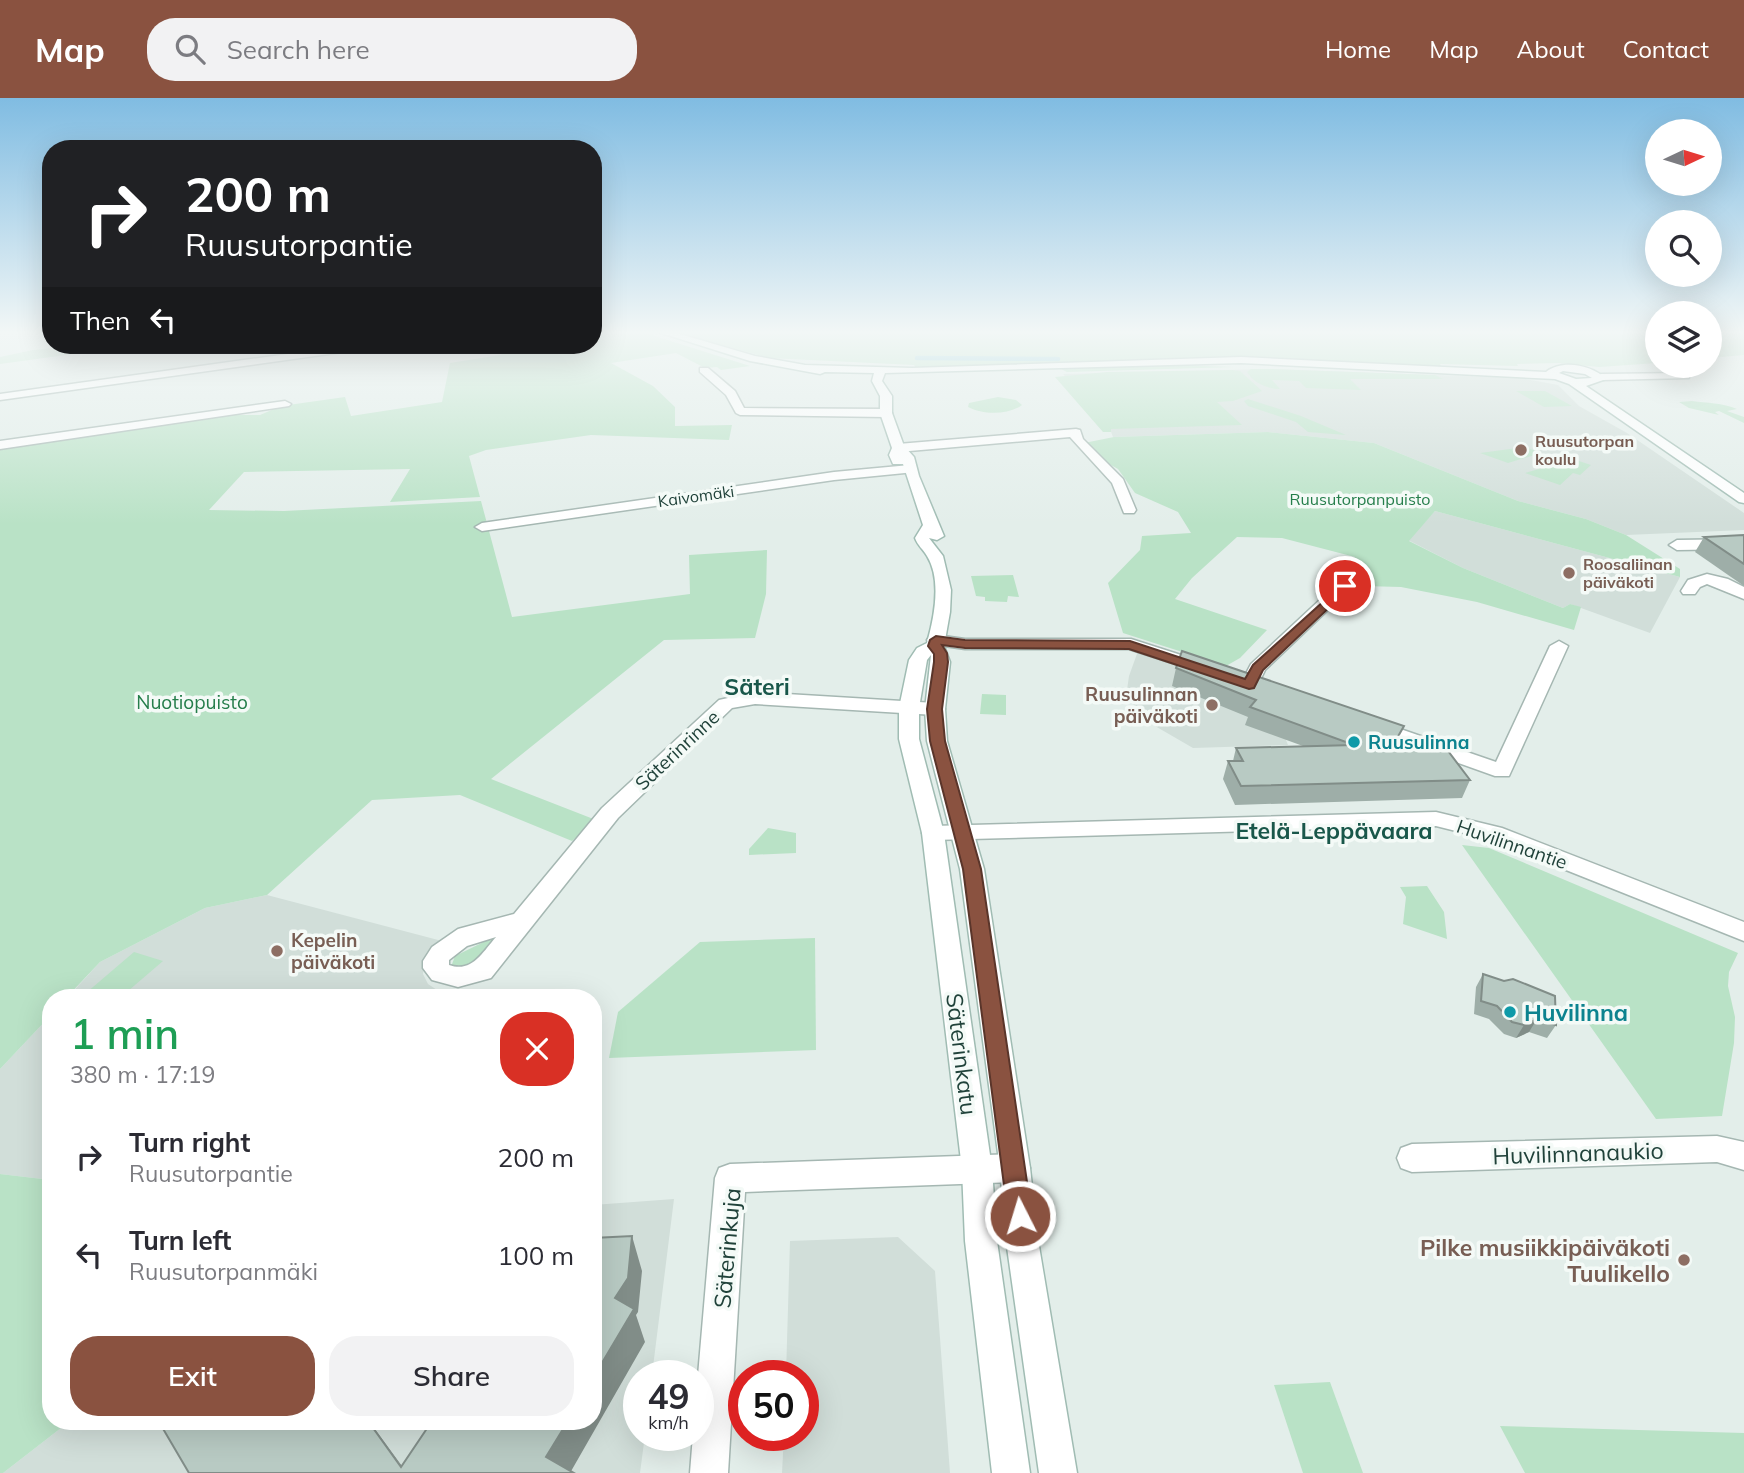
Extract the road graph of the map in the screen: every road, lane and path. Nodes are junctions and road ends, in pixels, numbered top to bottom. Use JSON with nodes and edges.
{"nodes":[{"id":1,"x":733,"y":396,"type":"edge"},
{"id":2,"x":886,"y":396,"type":"edge"},
{"id":3,"x":1594,"y":396,"type":"edge"},
{"id":4,"x":1618,"y":396,"type":"edge"},
{"id":5,"x":285,"y":404,"type":"dead end"},
{"id":6,"x":886,"y":413,"type":"junction"},
{"id":7,"x":0,"y":445,"type":"edge"},
{"id":8,"x":898,"y":448,"type":"junction"},
{"id":9,"x":910,"y":469,"type":"junction"},
{"id":10,"x":1744,"y":487,"type":"edge"},
{"id":11,"x":1744,"y":499,"type":"edge"},
{"id":12,"x":1129,"y":510,"type":"dead end"},
{"id":13,"x":482,"y":527,"type":"dead end"},
{"id":14,"x":1744,"y":544,"type":"edge"},
{"id":15,"x":1677,"y":545,"type":"dead end"},
{"id":16,"x":1345,"y":586,"type":"dead end"},
{"id":17,"x":1689,"y":591,"type":"dead end"},
{"id":18,"x":1744,"y":594,"type":"edge"},
{"id":19,"x":936,"y":643,"type":"junction"},
{"id":20,"x":1559,"y":646,"type":"dead end"},
{"id":21,"x":922,"y":709,"type":"junction"},
{"id":22,"x":1359,"y":721,"type":"edge"},
{"id":23,"x":963,"y":832,"type":"junction"},
{"id":24,"x":933,"y":833,"type":"junction"},
{"id":25,"x":519,"y":922,"type":"dead end"},
{"id":26,"x":1744,"y":932,"type":"edge"},
{"id":27,"x":1744,"y":1156,"type":"edge"},
{"id":28,"x":1412,"y":1158,"type":"dead end"},
{"id":29,"x":1015,"y":1168,"type":"junction"},
{"id":30,"x":977,"y":1169,"type":"junction"},
{"id":31,"x":709,"y":1473,"type":"edge"},
{"id":32,"x":1011,"y":1473,"type":"edge"},
{"id":33,"x":1058,"y":1473,"type":"edge"}],
"edges":[{"from":1,"to":6,"type":"street"},
{"from":2,"to":6,"type":"street","name":"Säterinkatu"},
{"from":3,"to":11,"type":"street"},
{"from":4,"to":10,"type":"street"},
{"from":5,"to":7,"type":"street"},
{"from":6,"to":8,"type":"street","name":"Säterinkatu"},
{"from":8,"to":9,"type":"street","name":"Säterinkatu"},
{"from":8,"to":12,"type":"street"},
{"from":9,"to":13,"type":"street","name":"Kaivomäki"},
{"from":9,"to":19,"type":"street","name":"Säterinkatu"},
{"from":14,"to":15,"type":"street"},
{"from":16,"to":19,"type":"street"},
{"from":17,"to":18,"type":"street"},
{"from":19,"to":21,"type":"street","name":"Säterinkatu"},
{"from":20,"to":22,"type":"street"},
{"from":21,"to":23,"type":"street","name":"Säterinkatu"},
{"from":21,"to":24,"type":"street","name":"Säterinkatu"},
{"from":21,"to":25,"type":"street","name":"Säterinrinne"},
{"from":23,"to":24,"type":"street","name":"Huvilinnantie"},
{"from":23,"to":26,"type":"street","name":"Huvilinnantie"},
{"from":23,"to":29,"type":"street","name":"Säterinkatu"},
{"from":24,"to":30,"type":"street","name":"Säterinkatu"},
{"from":27,"to":28,"type":"street","name":"Huvilinnanaukio"},
{"from":29,"to":30,"type":"street","name":"Säterinkuja"},
{"from":29,"to":33,"type":"street","name":"Säterinkatu"},
{"from":30,"to":31,"type":"street","name":"Säterinkuja"},
{"from":30,"to":32,"type":"street","name":"Säterinkatu"}]}
